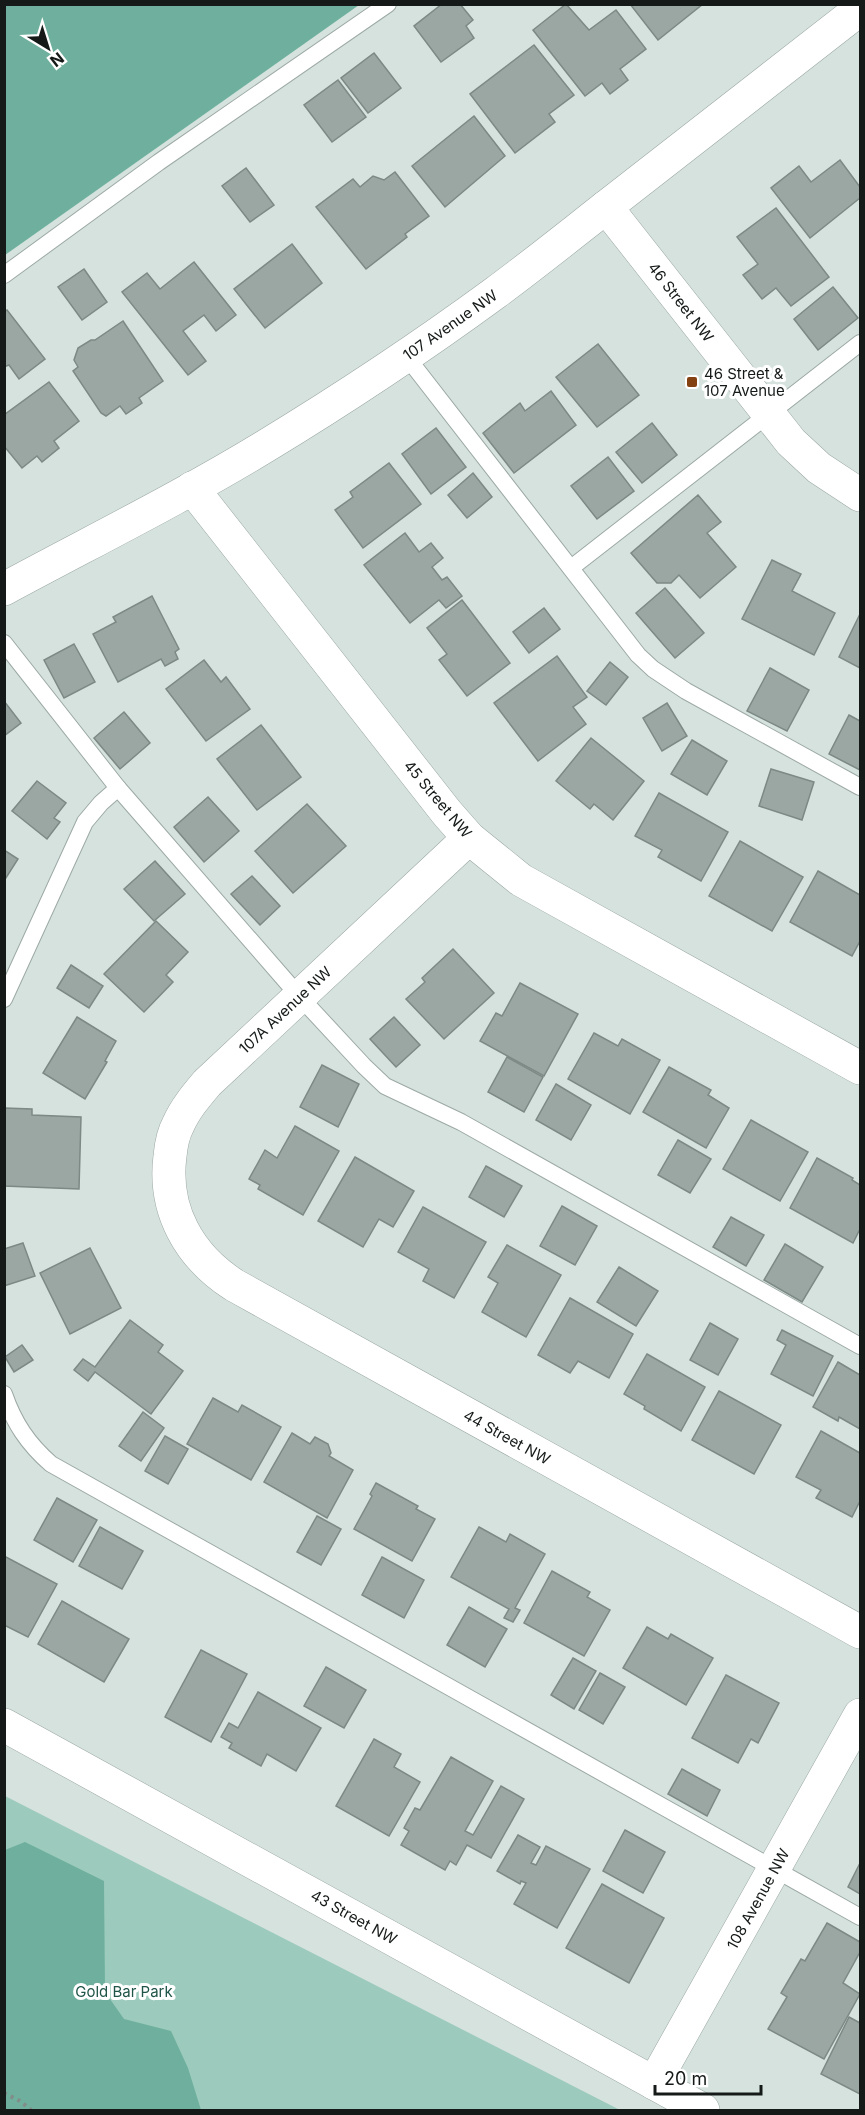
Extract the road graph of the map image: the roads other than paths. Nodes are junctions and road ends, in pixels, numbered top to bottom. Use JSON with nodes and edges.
{"nodes":[{"id":1,"x":388,"y":4,"type":"edge"},
{"id":2,"x":861,"y":9,"type":"edge"},
{"id":3,"x":606,"y":207,"type":"junction"},
{"id":4,"x":4,"y":275,"type":"edge"},
{"id":5,"x":861,"y":343,"type":"edge"},
{"id":6,"x":406,"y":356,"type":"junction"},
{"id":7,"x":768,"y":413,"type":"junction"},
{"id":8,"x":192,"y":488,"type":"junction"},
{"id":9,"x":861,"y":495,"type":"edge"},
{"id":10,"x":571,"y":568,"type":"junction"},
{"id":11,"x":4,"y":589,"type":"edge"},
{"id":12,"x":4,"y":643,"type":"edge"},
{"id":13,"x":861,"y":787,"type":"edge"},
{"id":14,"x":118,"y":788,"type":"junction"},
{"id":15,"x":469,"y":838,"type":"junction"},
{"id":16,"x":299,"y":996,"type":"junction"},
{"id":17,"x":4,"y":999,"type":"edge"},
{"id":18,"x":861,"y":1068,"type":"edge"},
{"id":19,"x":176,"y":1217,"type":"joint"},
{"id":20,"x":861,"y":1346,"type":"edge"},
{"id":21,"x":4,"y":1394,"type":"edge"},
{"id":22,"x":861,"y":1632,"type":"edge"},
{"id":23,"x":861,"y":1714,"type":"edge"},
{"id":24,"x":4,"y":1725,"type":"edge"},
{"id":25,"x":775,"y":1869,"type":"junction"},
{"id":26,"x":861,"y":1917,"type":"edge"},
{"id":27,"x":654,"y":2083,"type":"junction"},
{"id":28,"x":702,"y":2110,"type":"edge"}],
"edges":[{"from":1,"to":4,"type":"lane"},
{"from":2,"to":3,"type":"street","name":"107 Avenue NW"},
{"from":3,"to":6,"type":"street","name":"107 Avenue NW"},
{"from":3,"to":7,"type":"street","name":"46 Street NW"},
{"from":5,"to":7,"type":"lane"},
{"from":6,"to":8,"type":"street","name":"107 Avenue NW"},
{"from":6,"to":10,"type":"lane"},
{"from":7,"to":9,"type":"street","name":"46 Street NW"},
{"from":7,"to":10,"type":"lane"},
{"from":8,"to":11,"type":"street","name":"107 Avenue NW"},
{"from":8,"to":15,"type":"street","name":"45 Street NW"},
{"from":10,"to":13,"type":"lane"},
{"from":12,"to":14,"type":"lane"},
{"from":14,"to":16,"type":"lane"},
{"from":14,"to":17,"type":"lane"},
{"from":15,"to":16,"type":"street","name":"107A Avenue NW"},
{"from":15,"to":18,"type":"street","name":"45 Street NW"},
{"from":16,"to":19,"type":"street","name":"107A Avenue NW"},
{"from":16,"to":20,"type":"lane"},
{"from":19,"to":22,"type":"street","name":"44 Street NW"},
{"from":21,"to":25,"type":"lane"},
{"from":23,"to":25,"type":"street","name":"108 Avenue NW"},
{"from":24,"to":27,"type":"street","name":"43 Street NW"},
{"from":25,"to":26,"type":"lane"},
{"from":25,"to":27,"type":"street","name":"108 Avenue NW"},
{"from":27,"to":28,"type":"street","name":"43 Street NW"}]}
